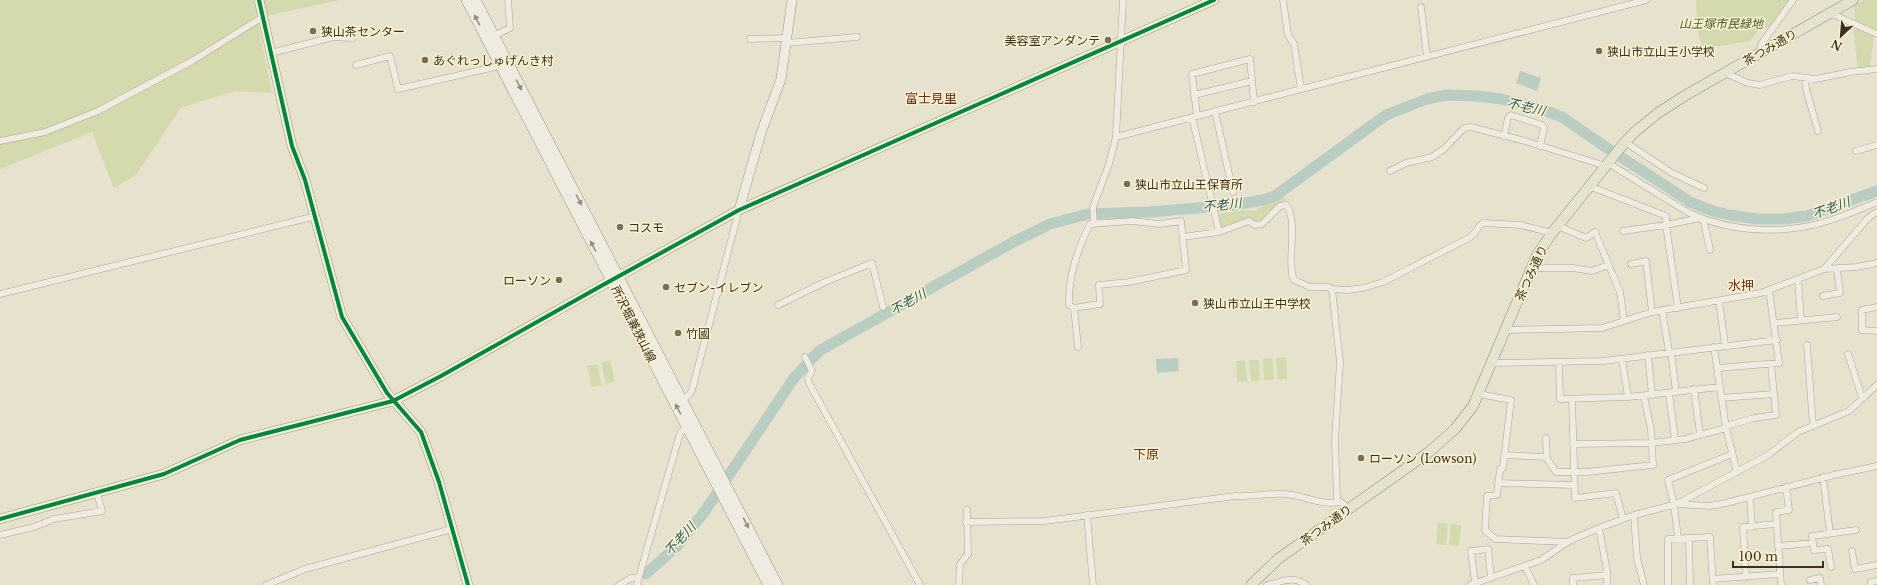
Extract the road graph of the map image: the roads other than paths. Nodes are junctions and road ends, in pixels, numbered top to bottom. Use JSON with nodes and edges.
{"nodes":[{"id":1,"x":259,"y":0,"type":"edge"},
{"id":2,"x":466,"y":0,"type":"edge"},
{"id":3,"x":476,"y":0,"type":"edge"},
{"id":4,"x":508,"y":0,"type":"edge"},
{"id":5,"x":792,"y":0,"type":"edge"},
{"id":6,"x":1123,"y":0,"type":"edge"},
{"id":7,"x":1214,"y":0,"type":"edge"},
{"id":8,"x":1283,"y":0,"type":"edge"},
{"id":9,"x":1646,"y":0,"type":"edge"},
{"id":10,"x":1794,"y":0,"type":"edge"},
{"id":11,"x":1854,"y":0,"type":"edge"},
{"id":12,"x":1421,"y":7,"type":"dead end"},
{"id":13,"x":1830,"y":13,"type":"junction"},
{"id":14,"x":263,"y":17,"type":"junction"},
{"id":15,"x":1877,"y":34,"type":"edge"},
{"id":16,"x":494,"y":36,"type":"junction"},
{"id":17,"x":857,"y":37,"type":"dead end"},
{"id":18,"x":352,"y":38,"type":"dead end"},
{"id":19,"x":750,"y":39,"type":"dead end"},
{"id":20,"x":786,"y":41,"type":"junction"},
{"id":21,"x":1121,"y":43,"type":"junction"},
{"id":22,"x":271,"y":53,"type":"junction"},
{"id":23,"x":1759,"y":53,"type":"junction"},
{"id":24,"x":1427,"y":57,"type":"junction"},
{"id":25,"x":356,"y":65,"type":"dead end"},
{"id":26,"x":496,"y":67,"type":"dead end"},
{"id":27,"x":1877,"y":70,"type":"edge"},
{"id":28,"x":1725,"y":73,"type":"junction"},
{"id":29,"x":1805,"y":78,"type":"junction"},
{"id":30,"x":1252,"y":81,"type":"junction"},
{"id":31,"x":1301,"y":89,"type":"junction"},
{"id":32,"x":1194,"y":95,"type":"junction"},
{"id":33,"x":1254,"y":102,"type":"junction"},
{"id":34,"x":1215,"y":112,"type":"junction"},
{"id":35,"x":1194,"y":117,"type":"junction"},
{"id":36,"x":1818,"y":131,"type":"dead end"},
{"id":37,"x":1504,"y":136,"type":"junction"},
{"id":38,"x":1116,"y":137,"type":"junction"},
{"id":39,"x":0,"y":141,"type":"edge"},
{"id":40,"x":1625,"y":142,"type":"junction"},
{"id":41,"x":1877,"y":145,"type":"edge"},
{"id":42,"x":1540,"y":146,"type":"junction"},
{"id":43,"x":1856,"y":151,"type":"dead end"},
{"id":44,"x":1608,"y":163,"type":"junction"},
{"id":45,"x":1390,"y":171,"type":"dead end"},
{"id":46,"x":1589,"y":186,"type":"junction"},
{"id":47,"x":1704,"y":188,"type":"dead end"},
{"id":48,"x":1233,"y":192,"type":"dead end"},
{"id":49,"x":1877,"y":202,"type":"edge"},
{"id":50,"x":739,"y":210,"type":"junction"},
{"id":51,"x":1877,"y":212,"type":"edge"},
{"id":52,"x":316,"y":216,"type":"junction"},
{"id":53,"x":1700,"y":218,"type":"junction"},
{"id":54,"x":1094,"y":223,"type":"junction"},
{"id":55,"x":1666,"y":225,"type":"junction"},
{"id":56,"x":1555,"y":229,"type":"junction"},
{"id":57,"x":1623,"y":231,"type":"dead end"},
{"id":58,"x":1219,"y":232,"type":"junction"},
{"id":59,"x":1183,"y":237,"type":"junction"},
{"id":60,"x":1710,"y":250,"type":"dead end"},
{"id":61,"x":1877,"y":263,"type":"edge"},
{"id":62,"x":1631,"y":264,"type":"dead end"},
{"id":63,"x":1608,"y":265,"type":"junction"},
{"id":64,"x":1531,"y":268,"type":"junction"},
{"id":65,"x":1824,"y":269,"type":"junction"},
{"id":66,"x":1837,"y":269,"type":"junction"},
{"id":67,"x":615,"y":278,"type":"junction"},
{"id":68,"x":1798,"y":279,"type":"junction"},
{"id":69,"x":1332,"y":289,"type":"junction"},
{"id":70,"x":1769,"y":290,"type":"junction"},
{"id":71,"x":0,"y":294,"type":"edge"},
{"id":72,"x":1824,"y":296,"type":"dead end"},
{"id":73,"x":1719,"y":301,"type":"junction"},
{"id":74,"x":778,"y":305,"type":"dead end"},
{"id":75,"x":1877,"y":306,"type":"edge"},
{"id":76,"x":883,"y":307,"type":"dead end"},
{"id":77,"x":1074,"y":308,"type":"junction"},
{"id":78,"x":1678,"y":308,"type":"junction"},
{"id":79,"x":1662,"y":310,"type":"junction"},
{"id":80,"x":1652,"y":312,"type":"junction"},
{"id":81,"x":1837,"y":317,"type":"dead end"},
{"id":82,"x":1801,"y":320,"type":"junction"},
{"id":83,"x":1624,"y":321,"type":"junction"},
{"id":84,"x":1775,"y":323,"type":"junction"},
{"id":85,"x":1506,"y":330,"type":"junction"},
{"id":86,"x":1877,"y":331,"type":"edge"},
{"id":87,"x":1777,"y":340,"type":"junction"},
{"id":88,"x":1807,"y":345,"type":"dead end"},
{"id":89,"x":1726,"y":346,"type":"junction"},
{"id":90,"x":1078,"y":347,"type":"dead end"},
{"id":91,"x":1714,"y":347,"type":"junction"},
{"id":92,"x":1670,"y":352,"type":"junction"},
{"id":93,"x":1848,"y":354,"type":"dead end"},
{"id":94,"x":1648,"y":355,"type":"junction"},
{"id":95,"x":805,"y":357,"type":"dead end"},
{"id":96,"x":1622,"y":359,"type":"junction"},
{"id":97,"x":1559,"y":362,"type":"junction"},
{"id":98,"x":1492,"y":363,"type":"junction"},
{"id":99,"x":1771,"y":364,"type":"junction"},
{"id":100,"x":1717,"y":368,"type":"junction"},
{"id":101,"x":1877,"y":385,"type":"edge"},
{"id":102,"x":1720,"y":387,"type":"junction"},
{"id":103,"x":1694,"y":389,"type":"junction"},
{"id":104,"x":1676,"y":392,"type":"junction"},
{"id":105,"x":1669,"y":393,"type":"junction"},
{"id":106,"x":1479,"y":394,"type":"junction"},
{"id":107,"x":1774,"y":394,"type":"junction"},
{"id":108,"x":1652,"y":395,"type":"junction"},
{"id":109,"x":1644,"y":396,"type":"junction"},
{"id":110,"x":1628,"y":398,"type":"junction"},
{"id":111,"x":1721,"y":398,"type":"junction"},
{"id":112,"x":1862,"y":398,"type":"junction"},
{"id":113,"x":1572,"y":399,"type":"junction"},
{"id":114,"x":682,"y":400,"type":"junction"},
{"id":115,"x":393,"y":401,"type":"junction"},
{"id":116,"x":1813,"y":426,"type":"junction"},
{"id":117,"x":688,"y":427,"type":"junction"},
{"id":118,"x":1726,"y":427,"type":"junction"},
{"id":119,"x":1700,"y":434,"type":"junction"},
{"id":120,"x":1546,"y":438,"type":"dead end"},
{"id":121,"x":1675,"y":440,"type":"junction"},
{"id":122,"x":1652,"y":443,"type":"junction"},
{"id":123,"x":1573,"y":444,"type":"junction"},
{"id":124,"x":1504,"y":454,"type":"junction"},
{"id":125,"x":1732,"y":454,"type":"junction"},
{"id":126,"x":1546,"y":457,"type":"junction"},
{"id":127,"x":1876,"y":466,"type":"edge"},
{"id":128,"x":1573,"y":472,"type":"junction"},
{"id":129,"x":1737,"y":472,"type":"junction"},
{"id":130,"x":1877,"y":473,"type":"edge"},
{"id":131,"x":718,"y":477,"type":"junction"},
{"id":132,"x":1823,"y":477,"type":"junction"},
{"id":133,"x":1498,"y":483,"type":"junction"},
{"id":134,"x":1574,"y":486,"type":"junction"},
{"id":135,"x":1786,"y":487,"type":"junction"},
{"id":136,"x":725,"y":492,"type":"junction"},
{"id":137,"x":98,"y":493,"type":"junction"},
{"id":138,"x":1750,"y":498,"type":"junction"},
{"id":139,"x":1340,"y":502,"type":"junction"},
{"id":140,"x":1676,"y":505,"type":"junction"},
{"id":141,"x":1349,"y":508,"type":"junction"},
{"id":142,"x":967,"y":510,"type":"dead end"},
{"id":143,"x":1087,"y":515,"type":"junction"},
{"id":144,"x":1634,"y":515,"type":"junction"},
{"id":145,"x":0,"y":518,"type":"edge"},
{"id":146,"x":1623,"y":519,"type":"junction"},
{"id":147,"x":966,"y":522,"type":"junction"},
{"id":148,"x":1776,"y":524,"type":"junction"},
{"id":149,"x":1752,"y":527,"type":"junction"},
{"id":150,"x":1598,"y":528,"type":"junction"},
{"id":151,"x":452,"y":529,"type":"junction"},
{"id":152,"x":1856,"y":530,"type":"dead end"},
{"id":153,"x":1830,"y":533,"type":"junction"},
{"id":154,"x":0,"y":535,"type":"edge"},
{"id":155,"x":1678,"y":538,"type":"junction"},
{"id":156,"x":1689,"y":538,"type":"junction"},
{"id":157,"x":1568,"y":542,"type":"junction"},
{"id":158,"x":1813,"y":543,"type":"junction"},
{"id":159,"x":1778,"y":546,"type":"junction"},
{"id":160,"x":1852,"y":551,"type":"dead end"},
{"id":161,"x":1877,"y":565,"type":"edge"},
{"id":162,"x":1525,"y":566,"type":"junction"},
{"id":163,"x":1831,"y":568,"type":"dead end"},
{"id":164,"x":1780,"y":574,"type":"junction"},
{"id":165,"x":1607,"y":575,"type":"junction"},
{"id":166,"x":640,"y":576,"type":"junction"},
{"id":167,"x":1746,"y":577,"type":"junction"},
{"id":168,"x":1491,"y":578,"type":"junction"},
{"id":169,"x":1810,"y":580,"type":"dead end"},
{"id":170,"x":1877,"y":581,"type":"edge"},
{"id":171,"x":1713,"y":582,"type":"edge"},
{"id":172,"x":1472,"y":584,"type":"edge"},
{"id":173,"x":266,"y":585,"type":"edge"},
{"id":174,"x":468,"y":585,"type":"edge"},
{"id":175,"x":619,"y":585,"type":"edge"},
{"id":176,"x":637,"y":585,"type":"edge"},
{"id":177,"x":768,"y":585,"type":"edge"},
{"id":178,"x":778,"y":585,"type":"edge"},
{"id":179,"x":920,"y":585,"type":"edge"},
{"id":180,"x":959,"y":585,"type":"edge"},
{"id":181,"x":1093,"y":585,"type":"edge"},
{"id":182,"x":1251,"y":585,"type":"edge"},
{"id":183,"x":1267,"y":585,"type":"edge"},
{"id":184,"x":1306,"y":585,"type":"edge"},
{"id":185,"x":1534,"y":585,"type":"edge"},
{"id":186,"x":1573,"y":585,"type":"edge"},
{"id":187,"x":1607,"y":585,"type":"edge"},
{"id":188,"x":1644,"y":585,"type":"edge"},
{"id":189,"x":1668,"y":585,"type":"edge"},
{"id":190,"x":1690,"y":585,"type":"edge"},
{"id":191,"x":1781,"y":585,"type":"edge"},
{"id":192,"x":1821,"y":585,"type":"edge"},
{"id":193,"x":1871,"y":585,"type":"edge"}],
"edges":[{"from":1,"to":14,"type":"street"},
{"from":67,"to":2,"type":"street","name":"所沢堀兼狭山線","one_way":true},
{"from":3,"to":16,"type":"street","name":"所沢堀兼狭山線"},
{"from":4,"to":16,"type":"street"},
{"from":5,"to":20,"type":"street"},
{"from":6,"to":21,"type":"street"},
{"from":7,"to":21,"type":"street"},
{"from":8,"to":31,"type":"street"},
{"from":9,"to":24,"type":"street"},
{"from":10,"to":23,"type":"street"},
{"from":11,"to":13,"type":"main road","name":"茶つみ通り"},
{"from":12,"to":24,"type":"street"},
{"from":13,"to":15,"type":"street"},
{"from":13,"to":23,"type":"main road","name":"茶つみ通り"},
{"from":14,"to":22,"type":"street"},
{"from":14,"to":39,"type":"street"},
{"from":16,"to":67,"type":"street","name":"所沢堀兼狭山線","one_way":true},
{"from":17,"to":20,"type":"street"},
{"from":18,"to":22,"type":"street"},
{"from":19,"to":20,"type":"street"},
{"from":20,"to":50,"type":"street"},
{"from":21,"to":38,"type":"street"},
{"from":21,"to":50,"type":"street"},
{"from":22,"to":52,"type":"street"},
{"from":23,"to":28,"type":"main road","name":"茶つみ通り"},
{"from":24,"to":31,"type":"street"},
{"from":25,"to":26,"type":"street"},
{"from":27,"to":29,"type":"street"},
{"from":28,"to":29,"type":"street"},
{"from":28,"to":40,"type":"main road","name":"茶つみ通り"},
{"from":29,"to":36,"type":"street"},
{"from":30,"to":32,"type":"street"},
{"from":30,"to":32,"type":"street"},
{"from":30,"to":33,"type":"street"},
{"from":31,"to":33,"type":"street"},
{"from":32,"to":35,"type":"street"},
{"from":33,"to":34,"type":"street"},
{"from":34,"to":35,"type":"street"},
{"from":34,"to":48,"type":"street"},
{"from":35,"to":38,"type":"street"},
{"from":35,"to":58,"type":"street"},
{"from":37,"to":42,"type":"street"},
{"from":37,"to":42,"type":"street"},
{"from":37,"to":45,"type":"street"},
{"from":38,"to":54,"type":"street"},
{"from":40,"to":44,"type":"main road","name":"茶つみ通り"},
{"from":40,"to":47,"type":"street"},
{"from":41,"to":43,"type":"street"},
{"from":42,"to":44,"type":"street"},
{"from":44,"to":46,"type":"main road","name":"茶つみ通り"},
{"from":44,"to":53,"type":"street"},
{"from":46,"to":55,"type":"street"},
{"from":46,"to":56,"type":"main road","name":"茶つみ通り"},
{"from":49,"to":53,"type":"street"},
{"from":50,"to":67,"type":"street"},
{"from":50,"to":114,"type":"street"},
{"from":51,"to":65,"type":"street"},
{"from":52,"to":71,"type":"street"},
{"from":52,"to":115,"type":"street"},
{"from":53,"to":55,"type":"street"},
{"from":53,"to":60,"type":"street"},
{"from":54,"to":59,"type":"street"},
{"from":54,"to":77,"type":"street"},
{"from":55,"to":57,"type":"street"},
{"from":55,"to":78,"type":"street"},
{"from":56,"to":63,"type":"street"},
{"from":56,"to":64,"type":"main road","name":"茶つみ通り"},
{"from":56,"to":69,"type":"street"},
{"from":58,"to":59,"type":"street"},
{"from":58,"to":69,"type":"street"},
{"from":59,"to":77,"type":"street"},
{"from":61,"to":66,"type":"street"},
{"from":62,"to":80,"type":"street"},
{"from":63,"to":64,"type":"street"},
{"from":63,"to":83,"type":"street"},
{"from":64,"to":85,"type":"main road","name":"茶つみ通り"},
{"from":65,"to":66,"type":"street"},
{"from":65,"to":68,"type":"street"},
{"from":66,"to":72,"type":"street"},
{"from":67,"to":114,"type":"street","name":"所沢堀兼狭山線"},
{"from":67,"to":115,"type":"street"},
{"from":117,"to":67,"type":"street","name":"所沢堀兼狭山線","one_way":true},
{"from":68,"to":70,"type":"street"},
{"from":68,"to":82,"type":"street"},
{"from":69,"to":139,"type":"street"},
{"from":70,"to":73,"type":"street"},
{"from":70,"to":84,"type":"street"},
{"from":73,"to":78,"type":"street"},
{"from":73,"to":89,"type":"street"},
{"from":74,"to":76,"type":"street"},
{"from":75,"to":86,"type":"street"},
{"from":77,"to":90,"type":"street"},
{"from":78,"to":79,"type":"street"},
{"from":79,"to":80,"type":"street"},
{"from":79,"to":92,"type":"street"},
{"from":80,"to":83,"type":"street"},
{"from":81,"to":82,"type":"street"},
{"from":82,"to":84,"type":"street"},
{"from":83,"to":85,"type":"street"},
{"from":84,"to":87,"type":"street"},
{"from":85,"to":98,"type":"main road","name":"茶つみ通り"},
{"from":87,"to":89,"type":"street"},
{"from":87,"to":99,"type":"street"},
{"from":88,"to":116,"type":"street"},
{"from":89,"to":91,"type":"street"},
{"from":91,"to":92,"type":"street"},
{"from":91,"to":100,"type":"street"},
{"from":92,"to":94,"type":"street"},
{"from":92,"to":104,"type":"street"},
{"from":93,"to":112,"type":"street"},
{"from":94,"to":96,"type":"street"},
{"from":94,"to":108,"type":"street"},
{"from":95,"to":179,"type":"street"},
{"from":96,"to":97,"type":"street"},
{"from":96,"to":110,"type":"street"},
{"from":97,"to":98,"type":"street"},
{"from":97,"to":113,"type":"street"},
{"from":98,"to":106,"type":"main road","name":"茶つみ通り"},
{"from":99,"to":100,"type":"street"},
{"from":99,"to":107,"type":"street"},
{"from":100,"to":102,"type":"street"},
{"from":101,"to":112,"type":"street"},
{"from":102,"to":103,"type":"street"},
{"from":102,"to":111,"type":"street"},
{"from":103,"to":104,"type":"street"},
{"from":103,"to":119,"type":"street"},
{"from":104,"to":105,"type":"street"},
{"from":105,"to":108,"type":"street"},
{"from":105,"to":121,"type":"street"},
{"from":106,"to":124,"type":"street"},
{"from":106,"to":141,"type":"main road","name":"茶つみ通り"},
{"from":107,"to":111,"type":"street"},
{"from":107,"to":118,"type":"street"},
{"from":108,"to":109,"type":"street"},
{"from":109,"to":110,"type":"street"},
{"from":109,"to":122,"type":"street"},
{"from":110,"to":113,"type":"street"},
{"from":111,"to":118,"type":"street"},
{"from":112,"to":116,"type":"street"},
{"from":113,"to":123,"type":"street"},
{"from":114,"to":131,"type":"street","name":"所沢堀兼狭山線"},
{"from":115,"to":137,"type":"street"},
{"from":115,"to":151,"type":"street"},
{"from":116,"to":129,"type":"street"},
{"from":117,"to":131,"type":"street","name":"所沢堀兼狭山線"},
{"from":117,"to":166,"type":"street"},
{"from":118,"to":119,"type":"street"},
{"from":118,"to":125,"type":"street"},
{"from":119,"to":121,"type":"street"},
{"from":120,"to":126,"type":"street"},
{"from":121,"to":122,"type":"street"},
{"from":122,"to":123,"type":"street"},
{"from":122,"to":128,"type":"street"},
{"from":123,"to":128,"type":"street"},
{"from":124,"to":126,"type":"street"},
{"from":124,"to":133,"type":"street"},
{"from":125,"to":129,"type":"street"},
{"from":125,"to":140,"type":"street"},
{"from":126,"to":128,"type":"street"},
{"from":127,"to":130,"type":"street"},
{"from":127,"to":132,"type":"street"},
{"from":128,"to":134,"type":"street"},
{"from":129,"to":140,"type":"street"},
{"from":131,"to":136,"type":"street","name":"所沢堀兼狭山線"},
{"from":132,"to":135,"type":"street"},
{"from":132,"to":153,"type":"street"},
{"from":133,"to":134,"type":"street"},
{"from":133,"to":157,"type":"street"},
{"from":134,"to":146,"type":"street"},
{"from":135,"to":138,"type":"street"},
{"from":135,"to":148,"type":"street"},
{"from":136,"to":177,"type":"street","name":"所沢堀兼狭山線"},
{"from":136,"to":178,"type":"street","name":"所沢堀兼狭山線","one_way":true},
{"from":137,"to":145,"type":"street"},
{"from":137,"to":154,"type":"street"},
{"from":138,"to":140,"type":"street"},
{"from":138,"to":149,"type":"street"},
{"from":139,"to":141,"type":"street"},
{"from":139,"to":143,"type":"street"},
{"from":140,"to":144,"type":"street"},
{"from":140,"to":155,"type":"street"},
{"from":141,"to":182,"type":"main road","name":"茶つみ通り"},
{"from":142,"to":147,"type":"street"},
{"from":143,"to":147,"type":"street"},
{"from":143,"to":181,"type":"street"},
{"from":144,"to":146,"type":"street"},
{"from":144,"to":188,"type":"street"},
{"from":146,"to":150,"type":"street"},
{"from":147,"to":180,"type":"street"},
{"from":148,"to":149,"type":"street"},
{"from":148,"to":159,"type":"street"},
{"from":149,"to":167,"type":"street"},
{"from":150,"to":157,"type":"street"},
{"from":150,"to":165,"type":"street"},
{"from":151,"to":173,"type":"street"},
{"from":151,"to":174,"type":"street"},
{"from":152,"to":153,"type":"street"},
{"from":153,"to":158,"type":"street"},
{"from":155,"to":156,"type":"street"},
{"from":155,"to":189,"type":"street"},
{"from":156,"to":171,"type":"street"},
{"from":156,"to":190,"type":"street"},
{"from":157,"to":162,"type":"street"},
{"from":158,"to":159,"type":"street"},
{"from":158,"to":163,"type":"street"},
{"from":159,"to":164,"type":"street"},
{"from":160,"to":161,"type":"street"},
{"from":162,"to":168,"type":"street"},
{"from":162,"to":185,"type":"street"},
{"from":164,"to":167,"type":"street"},
{"from":164,"to":191,"type":"street"},
{"from":165,"to":186,"type":"street"},
{"from":165,"to":187,"type":"street"},
{"from":166,"to":175,"type":"street"},
{"from":166,"to":176,"type":"street"},
{"from":167,"to":171,"type":"street"},
{"from":168,"to":172,"type":"street"},
{"from":168,"to":172,"type":"street"},
{"from":169,"to":192,"type":"street"},
{"from":170,"to":193,"type":"street"},
{"from":183,"to":184,"type":"street"}]}
